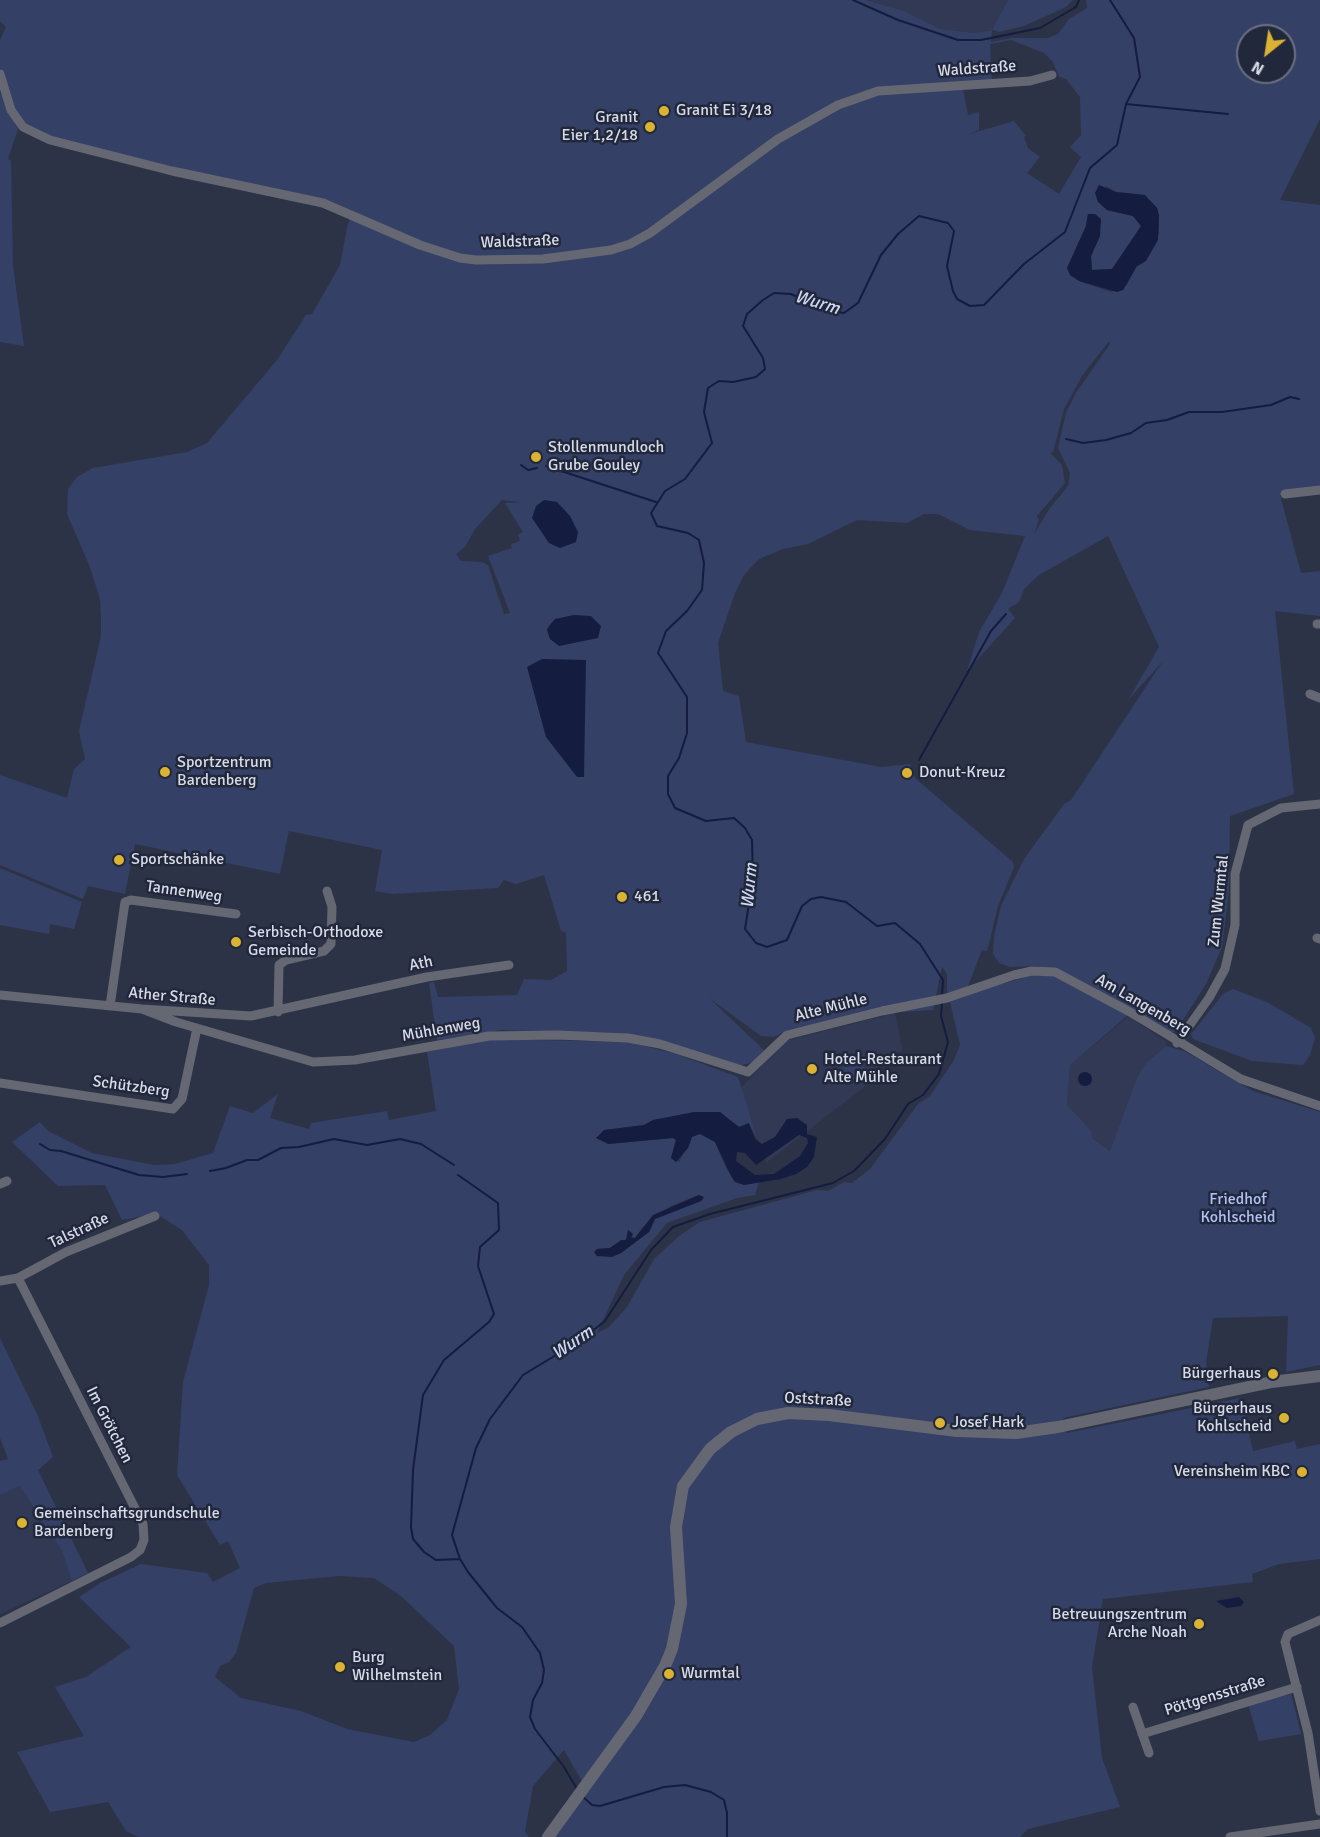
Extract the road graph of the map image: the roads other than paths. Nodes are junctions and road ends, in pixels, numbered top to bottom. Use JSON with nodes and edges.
{"nodes":[{"id":1,"x":0,"y":74,"type":"edge"},
{"id":2,"x":1052,"y":75,"type":"dead end"},
{"id":3,"x":1320,"y":490,"type":"edge"},
{"id":4,"x":1285,"y":494,"type":"dead end"},
{"id":5,"x":1320,"y":804,"type":"edge"},
{"id":6,"x":327,"y":891,"type":"dead end"},
{"id":7,"x":236,"y":914,"type":"dead end"},
{"id":8,"x":508,"y":965,"type":"dead end"},
{"id":9,"x":0,"y":994,"type":"edge"},
{"id":10,"x":341,"y":998,"type":"joint"},
{"id":11,"x":935,"y":1000,"type":"joint"},
{"id":12,"x":110,"y":1006,"type":"junction"},
{"id":13,"x":142,"y":1010,"type":"junction"},
{"id":14,"x":278,"y":1012,"type":"junction"},
{"id":15,"x":196,"y":1028,"type":"junction"},
{"id":16,"x":1177,"y":1042,"type":"junction"},
{"id":17,"x":748,"y":1072,"type":"joint"},
{"id":18,"x":0,"y":1083,"type":"edge"},
{"id":19,"x":1320,"y":1106,"type":"edge"},
{"id":20,"x":155,"y":1216,"type":"dead end"},
{"id":21,"x":18,"y":1278,"type":"junction"},
{"id":22,"x":0,"y":1281,"type":"edge"},
{"id":23,"x":1320,"y":1376,"type":"edge"},
{"id":24,"x":1320,"y":1620,"type":"edge"},
{"id":25,"x":0,"y":1623,"type":"edge"},
{"id":26,"x":1297,"y":1687,"type":"junction"},
{"id":27,"x":1132,"y":1707,"type":"dead end"},
{"id":28,"x":1142,"y":1734,"type":"junction"},
{"id":29,"x":1149,"y":1753,"type":"dead end"},
{"id":30,"x":1320,"y":1811,"type":"edge"},
{"id":31,"x":1320,"y":1824,"type":"edge"},
{"id":32,"x":548,"y":1837,"type":"edge"},
{"id":33,"x":1230,"y":1837,"type":"edge"}],
"edges":[{"from":1,"to":2,"type":"street","name":"Waldstraße"},
{"from":3,"to":4,"type":"street"},
{"from":5,"to":16,"type":"street","name":"Zum Wurmtal"},
{"from":6,"to":14,"type":"street"},
{"from":7,"to":12,"type":"street","name":"Tannenweg"},
{"from":8,"to":10,"type":"street","name":"Ath"},
{"from":9,"to":12,"type":"street","name":"Ather Straße"},
{"from":10,"to":14,"type":"street","name":"Ather Straße"},
{"from":11,"to":16,"type":"street","name":"Am Langenberg"},
{"from":11,"to":17,"type":"street","name":"Alte Mühle"},
{"from":12,"to":13,"type":"street","name":"Ather Straße"},
{"from":13,"to":14,"type":"street","name":"Ather Straße"},
{"from":13,"to":15,"type":"street","name":"Mühlenweg"},
{"from":15,"to":17,"type":"street","name":"Mühlenweg"},
{"from":15,"to":18,"type":"street","name":"Schützberg"},
{"from":16,"to":19,"type":"street","name":"Am Langenberg"},
{"from":20,"to":21,"type":"street","name":"Talstraße"},
{"from":21,"to":22,"type":"street"},
{"from":21,"to":25,"type":"street","name":"Im Grötchen"},
{"from":23,"to":32,"type":"street","name":"Oststraße"},
{"from":24,"to":26,"type":"street"},
{"from":26,"to":28,"type":"street","name":"Pöttgensstraße"},
{"from":26,"to":30,"type":"street"},
{"from":27,"to":28,"type":"street"},
{"from":28,"to":29,"type":"street"},
{"from":31,"to":33,"type":"street"}]}
